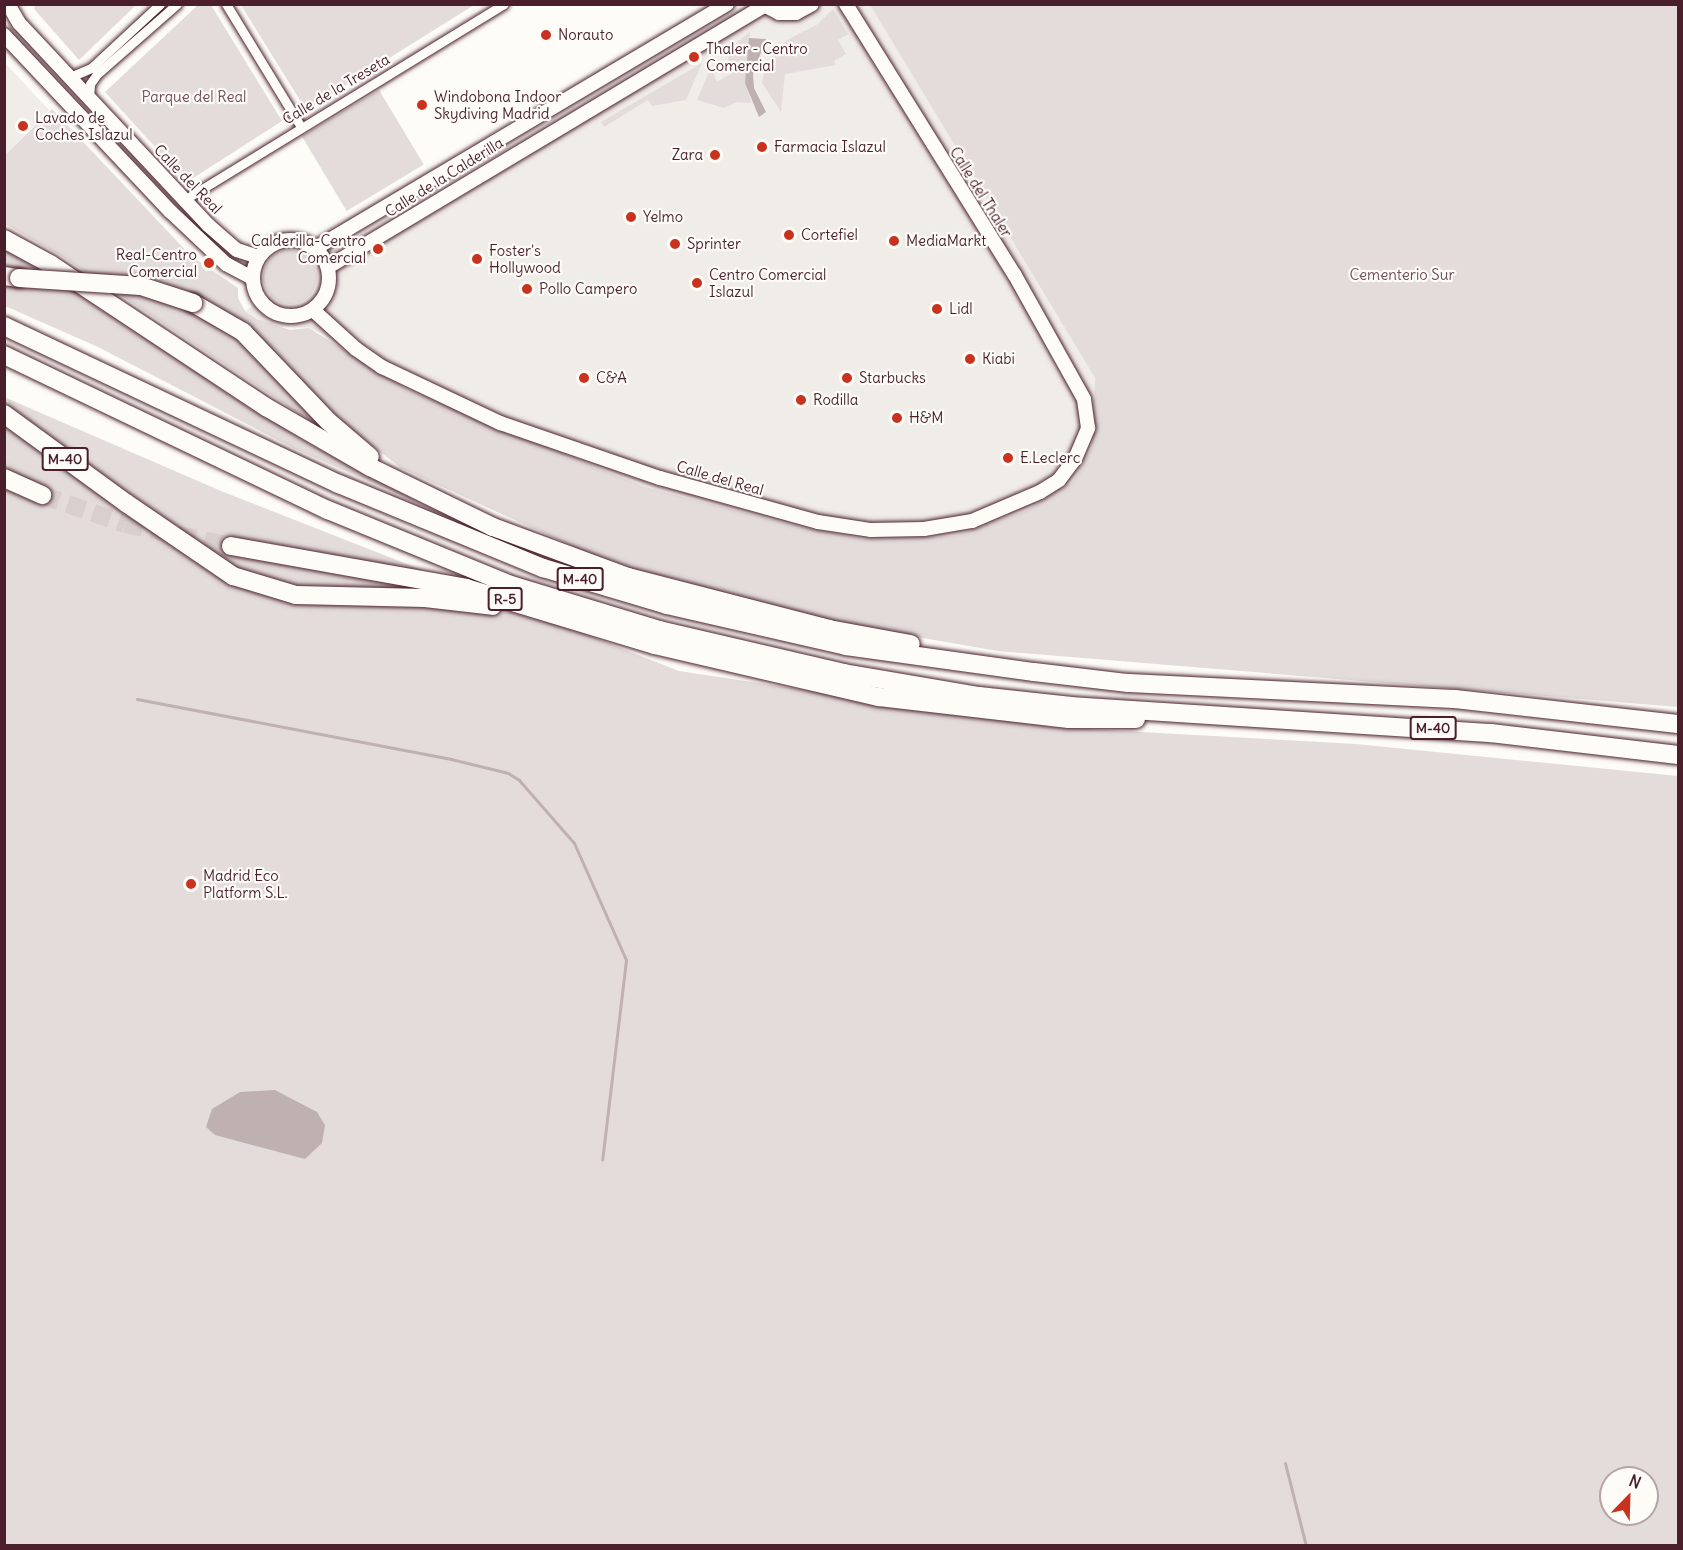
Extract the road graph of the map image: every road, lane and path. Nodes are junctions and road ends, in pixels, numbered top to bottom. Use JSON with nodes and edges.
{"nodes":[{"id":1,"x":160,"y":4,"type":"edge"},
{"id":2,"x":177,"y":4,"type":"edge"},
{"id":3,"x":226,"y":4,"type":"edge"},
{"id":4,"x":504,"y":4,"type":"edge"},
{"id":5,"x":728,"y":4,"type":"edge"},
{"id":6,"x":812,"y":4,"type":"edge"},
{"id":7,"x":846,"y":4,"type":"edge"},
{"id":8,"x":6,"y":5,"type":"edge"},
{"id":9,"x":763,"y":5,"type":"edge"},
{"id":10,"x":4,"y":35,"type":"edge"},
{"id":11,"x":70,"y":77,"type":"junction"},
{"id":12,"x":89,"y":99,"type":"junction"},
{"id":13,"x":301,"y":127,"type":"junction"},
{"id":14,"x":184,"y":200,"type":"junction"},
{"id":15,"x":4,"y":239,"type":"edge"},
{"id":16,"x":316,"y":249,"type":"junction"},
{"id":17,"x":258,"y":257,"type":"junction"},
{"id":18,"x":328,"y":267,"type":"junction"},
{"id":19,"x":12,"y":277,"type":"edge"},
{"id":20,"x":252,"y":278,"type":"junction"},
{"id":21,"x":313,"y":310,"type":"junction"},
{"id":22,"x":4,"y":326,"type":"edge"},
{"id":23,"x":4,"y":355,"type":"edge"},
{"id":24,"x":1084,"y":399,"type":"joint"},
{"id":25,"x":4,"y":414,"type":"edge"},
{"id":26,"x":4,"y":478,"type":"edge"},
{"id":27,"x":42,"y":495,"type":"tunnel mouth"},
{"id":28,"x":528,"y":540,"type":"junction"},
{"id":29,"x":231,"y":546,"type":"tunnel mouth"},
{"id":30,"x":774,"y":676,"type":"junction"},
{"id":31,"x":1198,"y":685,"type":"junction"},
{"id":32,"x":1186,"y":714,"type":"junction"},
{"id":33,"x":1678,"y":724,"type":"edge"},
{"id":34,"x":1678,"y":754,"type":"edge"}],
"edges":[{"from":1,"to":11,"type":"street"},
{"from":2,"to":12,"type":"street"},
{"from":3,"to":13,"type":"street"},
{"from":4,"to":13,"type":"street","name":"Calle de la Treseta"},
{"from":5,"to":16,"type":"street","name":"Calle de la Calderilla"},
{"from":6,"to":9,"type":"street"},
{"from":7,"to":24,"type":"street","name":"Calle del Thaler"},
{"from":8,"to":11,"type":"street","name":"Calle del Real"},
{"from":9,"to":18,"type":"street","name":"Calle de la Calderilla"},
{"from":10,"to":20,"type":"street"},
{"from":11,"to":12,"type":"street","name":"Calle del Real"},
{"from":12,"to":14,"type":"street","name":"Calle del Real"},
{"from":13,"to":14,"type":"street","name":"Calle de la Treseta"},
{"from":14,"to":17,"type":"street","name":"Calle del Real"},
{"from":15,"to":28,"type":"highway"},
{"from":16,"to":17,"type":"street"},
{"from":16,"to":18,"type":"street"},
{"from":17,"to":20,"type":"street"},
{"from":18,"to":21,"type":"street"},
{"from":19,"to":28,"type":"highway","bridge":true},
{"from":20,"to":21,"type":"street"},
{"from":21,"to":24,"type":"street","name":"Calle del Real"},
{"from":22,"to":31,"type":"highway","number":"M-40"},
{"from":23,"to":32,"type":"highway","number":"M-40"},
{"from":25,"to":30,"type":"highway","number":"M-40"},
{"from":26,"to":27,"type":"highway"},
{"from":28,"to":31,"type":"highway","number":"M-40"},
{"from":29,"to":30,"type":"highway","number":"R-5"},
{"from":30,"to":32,"type":"highway","number":"M-40"},
{"from":31,"to":33,"type":"highway","number":"M-40"},
{"from":32,"to":34,"type":"highway","number":"M-40"}]}
